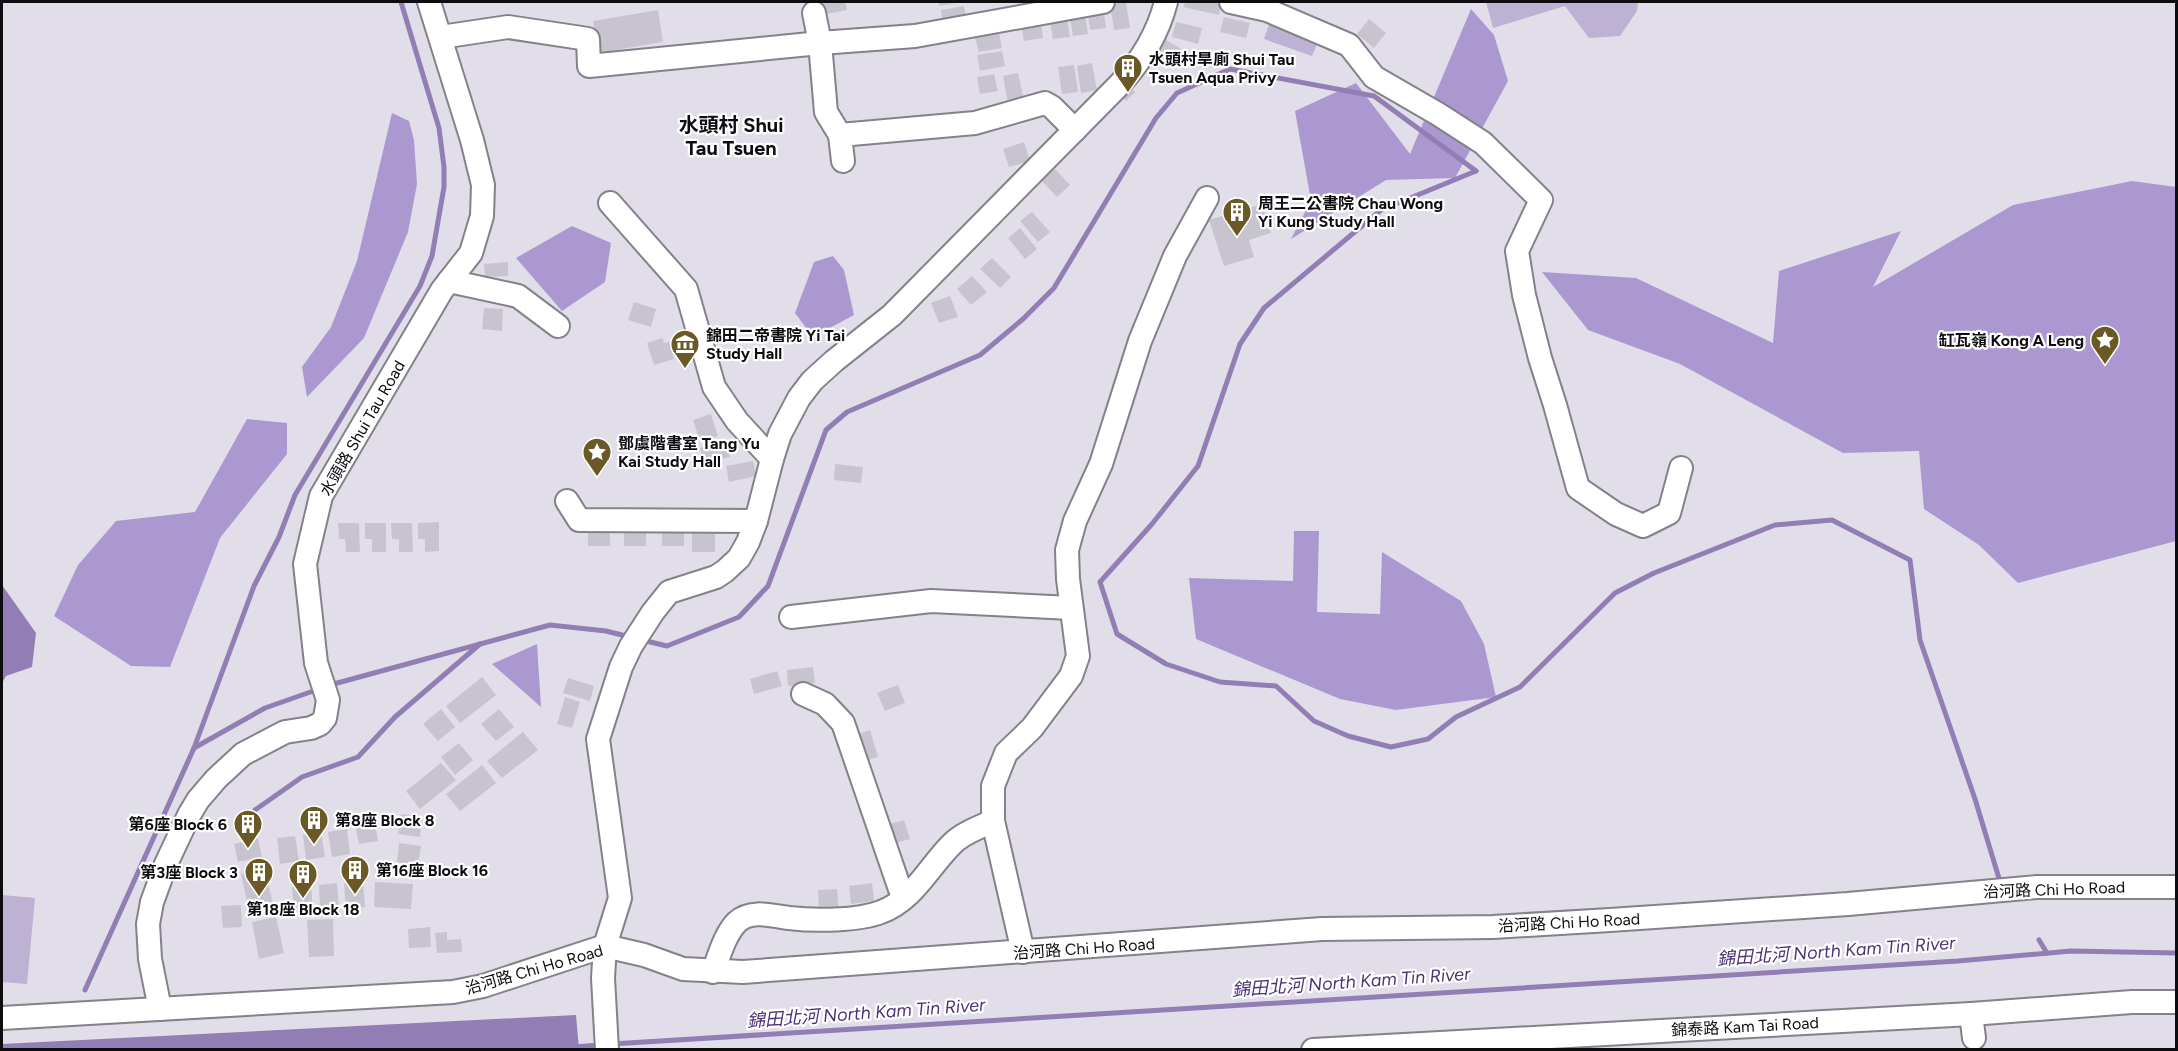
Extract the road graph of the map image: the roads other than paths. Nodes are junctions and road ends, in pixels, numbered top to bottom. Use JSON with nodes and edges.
{"nodes":[{"id":1,"x":429,"y":2,"type":"edge"},
{"id":2,"x":1104,"y":2,"type":"edge"},
{"id":3,"x":1166,"y":2,"type":"edge"},
{"id":4,"x":1231,"y":2,"type":"edge"},
{"id":5,"x":814,"y":12,"type":"dead end"},
{"id":6,"x":441,"y":37,"type":"junction"},
{"id":7,"x":820,"y":43,"type":"junction"},
{"id":8,"x":1075,"y":130,"type":"junction"},
{"id":9,"x":840,"y":135,"type":"junction"},
{"id":10,"x":843,"y":161,"type":"dead end"},
{"id":11,"x":1207,"y":198,"type":"dead end"},
{"id":12,"x":610,"y":203,"type":"dead end"},
{"id":13,"x":449,"y":281,"type":"junction"},
{"id":14,"x":558,"y":326,"type":"dead end"},
{"id":15,"x":772,"y":459,"type":"junction"},
{"id":16,"x":1681,"y":468,"type":"dead end"},
{"id":17,"x":567,"y":501,"type":"dead end"},
{"id":18,"x":756,"y":521,"type":"junction"},
{"id":19,"x":1071,"y":608,"type":"junction"},
{"id":20,"x":791,"y":617,"type":"dead end"},
{"id":21,"x":803,"y":694,"type":"dead end"},
{"id":22,"x":993,"y":821,"type":"junction"},
{"id":23,"x":2176,"y":887,"type":"edge"},
{"id":24,"x":903,"y":898,"type":"junction"},
{"id":25,"x":605,"y":946,"type":"junction"},
{"id":26,"x":1023,"y":952,"type":"junction"},
{"id":27,"x":713,"y":972,"type":"junction"},
{"id":28,"x":2176,"y":1002,"type":"edge"},
{"id":29,"x":160,"y":1009,"type":"junction"},
{"id":30,"x":1971,"y":1014,"type":"junction"},
{"id":31,"x":2,"y":1018,"type":"edge"},
{"id":32,"x":1974,"y":1038,"type":"dead end"},
{"id":33,"x":607,"y":1050,"type":"edge"},
{"id":34,"x":1313,"y":1050,"type":"edge"}],
"edges":[{"from":1,"to":6,"type":"street","name":"水頭路 Shui Tau Road"},
{"from":2,"to":7,"type":"street"},
{"from":3,"to":8,"type":"street"},
{"from":4,"to":16,"type":"street"},
{"from":5,"to":7,"type":"street"},
{"from":6,"to":7,"type":"street"},
{"from":6,"to":13,"type":"street","name":"水頭路 Shui Tau Road"},
{"from":7,"to":9,"type":"street"},
{"from":8,"to":9,"type":"street"},
{"from":8,"to":15,"type":"street"},
{"from":9,"to":10,"type":"street"},
{"from":11,"to":19,"type":"street"},
{"from":12,"to":15,"type":"street"},
{"from":13,"to":14,"type":"street"},
{"from":13,"to":29,"type":"street","name":"水頭路 Shui Tau Road"},
{"from":15,"to":18,"type":"street"},
{"from":17,"to":18,"type":"street"},
{"from":18,"to":25,"type":"street"},
{"from":19,"to":20,"type":"street"},
{"from":19,"to":22,"type":"street"},
{"from":21,"to":24,"type":"street"},
{"from":22,"to":24,"type":"street"},
{"from":22,"to":26,"type":"street"},
{"from":23,"to":26,"type":"street","name":"治河路 Chi Ho Road"},
{"from":24,"to":27,"type":"street"},
{"from":25,"to":27,"type":"street","name":"治河路 Chi Ho Road"},
{"from":25,"to":29,"type":"street","name":"治河路 Chi Ho Road"},
{"from":25,"to":33,"type":"street"},
{"from":26,"to":27,"type":"street","name":"治河路 Chi Ho Road"},
{"from":28,"to":30,"type":"street","name":"錦泰路 Kam Tai Road"},
{"from":29,"to":31,"type":"street","name":"治河路 Chi Ho Road"},
{"from":30,"to":32,"type":"street"},
{"from":30,"to":34,"type":"street","name":"錦泰路 Kam Tai Road"}]}
